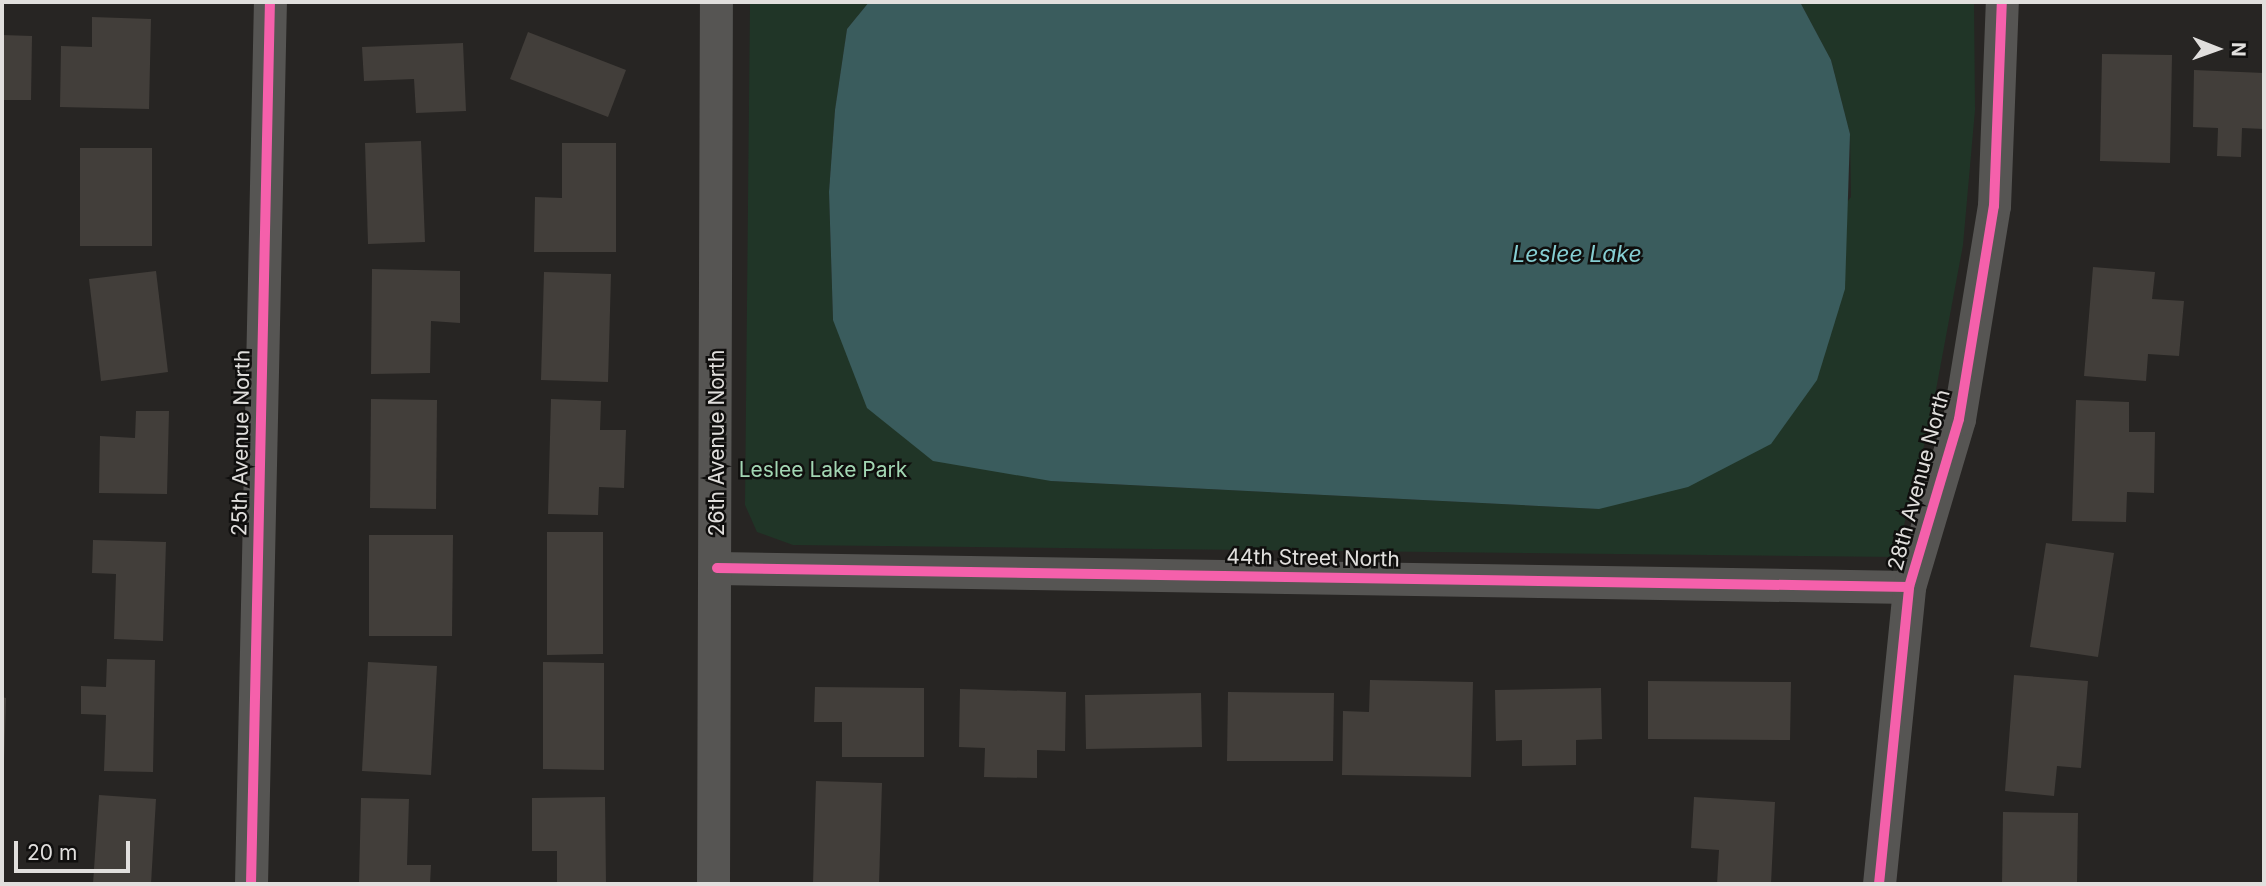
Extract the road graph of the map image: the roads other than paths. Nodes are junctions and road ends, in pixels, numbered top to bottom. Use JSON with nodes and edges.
{"nodes":[{"id":1,"x":270,"y":2,"type":"edge"},
{"id":2,"x":716,"y":2,"type":"edge"},
{"id":3,"x":2002,"y":2,"type":"edge"},
{"id":4,"x":717,"y":568,"type":"junction"},
{"id":5,"x":1909,"y":587,"type":"junction"},
{"id":6,"x":251,"y":884,"type":"edge"},
{"id":7,"x":713,"y":884,"type":"edge"},
{"id":8,"x":1879,"y":884,"type":"edge"}],
"edges":[{"from":1,"to":6,"type":"street","name":"25th Avenue North"},
{"from":2,"to":4,"type":"street","name":"26th Avenue North"},
{"from":3,"to":5,"type":"street","name":"28th Avenue North"},
{"from":4,"to":5,"type":"street","name":"44th Street North"},
{"from":4,"to":7,"type":"street","name":"26th Avenue North"},
{"from":5,"to":8,"type":"street","name":"28th Avenue North"}]}
